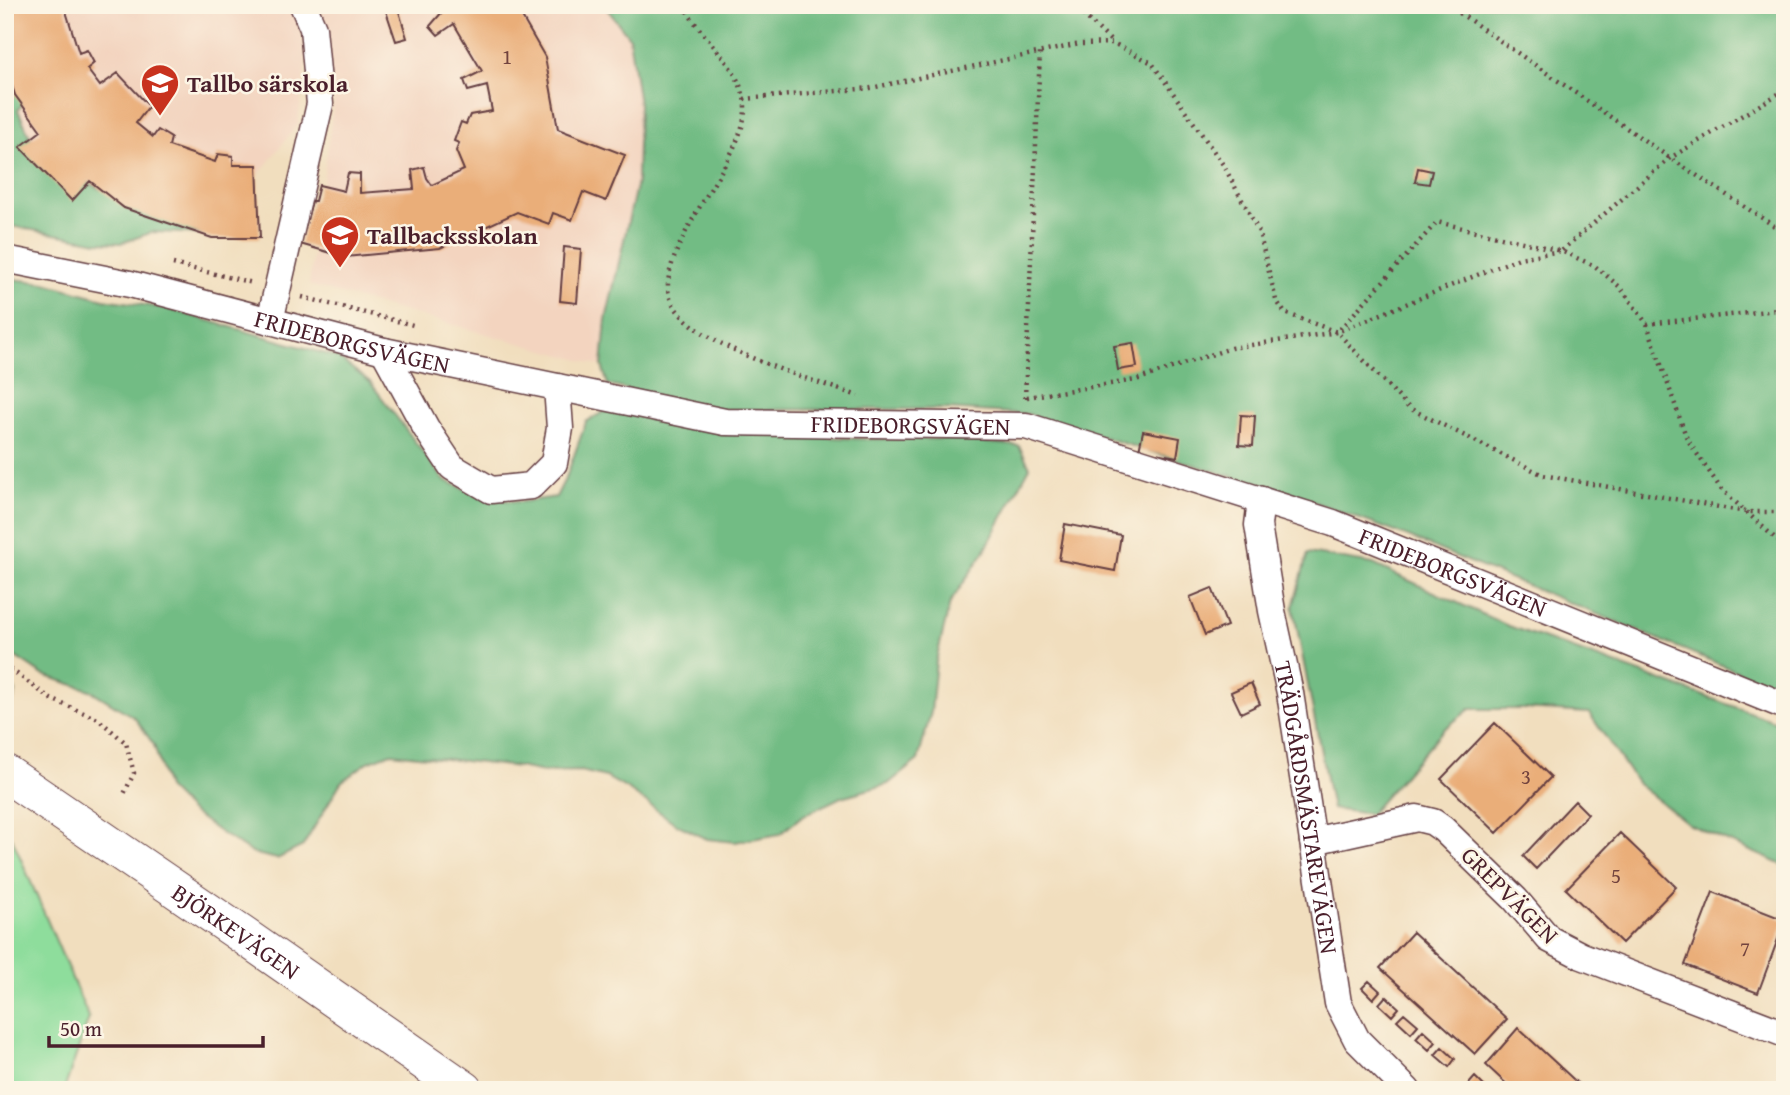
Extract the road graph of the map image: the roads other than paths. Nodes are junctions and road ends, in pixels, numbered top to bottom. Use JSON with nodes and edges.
{"nodes":[{"id":1,"x":303,"y":5,"type":"edge"},
{"id":2,"x":5,"y":259,"type":"edge"},
{"id":3,"x":270,"y":321,"type":"junction"},
{"id":4,"x":384,"y":351,"type":"junction"},
{"id":5,"x":557,"y":387,"type":"junction"},
{"id":6,"x":1261,"y":500,"type":"junction"},
{"id":7,"x":1785,"y":706,"type":"edge"},
{"id":8,"x":5,"y":774,"type":"edge"},
{"id":9,"x":1313,"y":841,"type":"junction"},
{"id":10,"x":1785,"y":1034,"type":"edge"},
{"id":11,"x":465,"y":1090,"type":"edge"},
{"id":12,"x":1407,"y":1090,"type":"edge"}],
"edges":[{"from":1,"to":3,"type":"street"},
{"from":2,"to":3,"type":"street","name":"FRIDEBORGSVÄGEN"},
{"from":3,"to":4,"type":"street","name":"FRIDEBORGSVÄGEN"},
{"from":4,"to":5,"type":"street","name":"FRIDEBORGSVÄGEN"},
{"from":4,"to":5,"type":"street"},
{"from":5,"to":6,"type":"street","name":"FRIDEBORGSVÄGEN"},
{"from":6,"to":7,"type":"street","name":"FRIDEBORGSVÄGEN"},
{"from":6,"to":9,"type":"street","name":"TRÄDGÅRDSMÄSTAREVÄGEN"},
{"from":8,"to":11,"type":"main road","name":"BJÖRKEVÄGEN"},
{"from":9,"to":10,"type":"street","name":"GREPVÄGEN"},
{"from":9,"to":12,"type":"street","name":"TRÄDGÅRDSMÄSTAREVÄGEN"}]}
